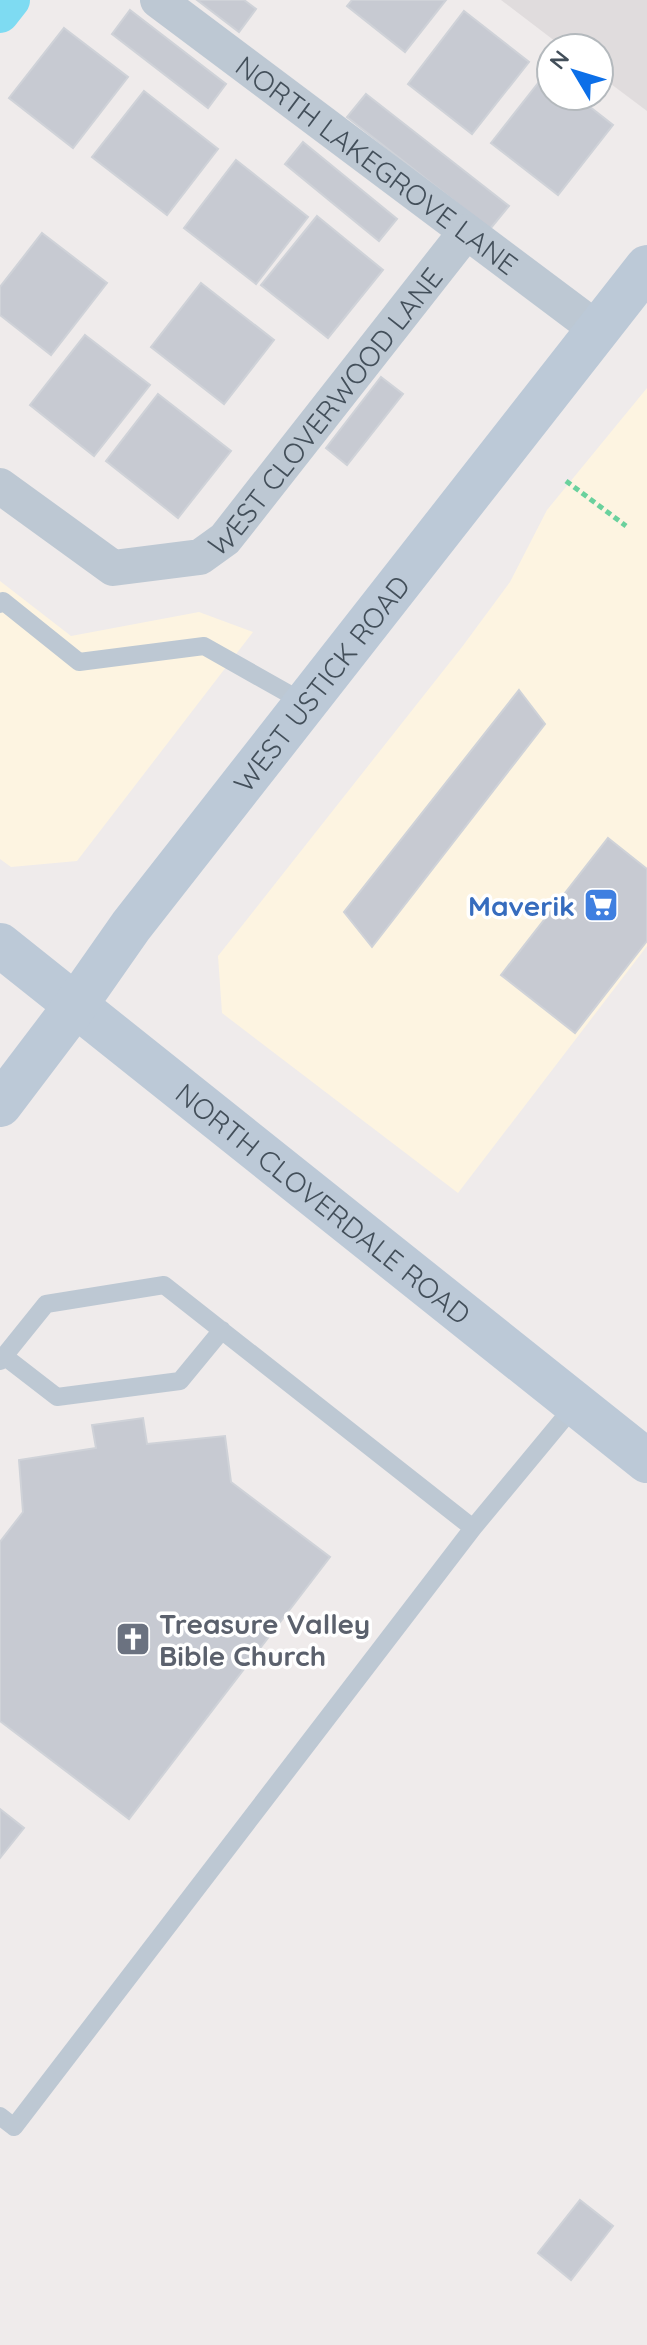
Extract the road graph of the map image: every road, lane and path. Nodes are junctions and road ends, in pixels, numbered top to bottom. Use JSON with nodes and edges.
{"nodes":[{"id":1,"x":158,"y":0,"type":"edge"},
{"id":2,"x":466,"y":232,"type":"junction"},
{"id":3,"x":647,"y":267,"type":"edge"},
{"id":4,"x":598,"y":330,"type":"junction"},
{"id":5,"x":566,"y":481,"type":"dead end"},
{"id":6,"x":0,"y":486,"type":"edge"},
{"id":7,"x":626,"y":526,"type":"dead end"},
{"id":8,"x":0,"y":604,"type":"edge"},
{"id":9,"x":305,"y":703,"type":"junction"},
{"id":10,"x":0,"y":945,"type":"edge"},
{"id":11,"x":75,"y":1006,"type":"junction"},
{"id":12,"x":0,"y":1105,"type":"edge"},
{"id":13,"x":222,"y":1330,"type":"junction"},
{"id":14,"x":2,"y":1359,"type":"edge"},
{"id":15,"x":575,"y":1405,"type":"junction"},
{"id":16,"x":647,"y":1461,"type":"edge"},
{"id":17,"x":473,"y":1528,"type":"junction"},
{"id":18,"x":0,"y":2116,"type":"edge"}],
"edges":[{"from":1,"to":2,"type":"street","name":"NORTH LAKEGROVE LANE"},
{"from":2,"to":4,"type":"street","name":"NORTH LAKEGROVE LANE"},
{"from":2,"to":6,"type":"street","name":"WEST CLOVERWOOD LANE"},
{"from":3,"to":4,"type":"main road","name":"WEST USTICK ROAD"},
{"from":4,"to":9,"type":"main road","name":"WEST USTICK ROAD"},
{"from":5,"to":7,"type":"path"},
{"from":8,"to":9,"type":"lane"},
{"from":9,"to":11,"type":"main road","name":"WEST USTICK ROAD"},
{"from":10,"to":11,"type":"main road","name":"NORTH CLOVERDALE ROAD"},
{"from":11,"to":12,"type":"main road","name":"WEST USTICK ROAD"},
{"from":11,"to":15,"type":"main road","name":"NORTH CLOVERDALE ROAD"},
{"from":13,"to":14,"type":"lane"},
{"from":13,"to":14,"type":"lane"},
{"from":13,"to":17,"type":"lane"},
{"from":15,"to":16,"type":"main road","name":"NORTH CLOVERDALE ROAD"},
{"from":15,"to":17,"type":"lane"},
{"from":17,"to":18,"type":"lane"}]}
